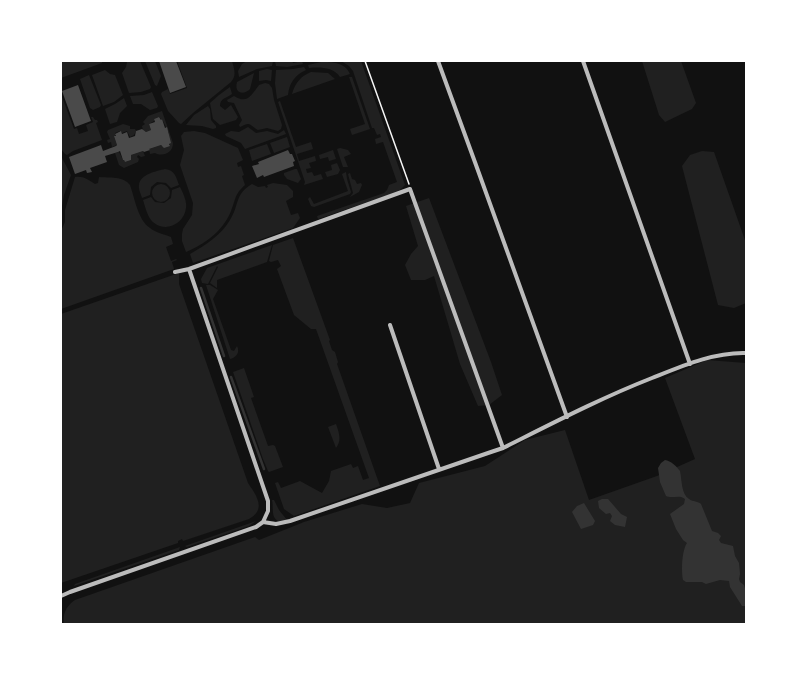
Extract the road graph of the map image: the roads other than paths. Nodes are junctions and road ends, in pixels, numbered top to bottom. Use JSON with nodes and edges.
{"nodes":[{"id":1,"x":438,"y":61,"type":"edge"},
{"id":2,"x":583,"y":61,"type":"edge"},
{"id":3,"x":189,"y":269,"type":"junction"},
{"id":4,"x":175,"y":272,"type":"dead end"},
{"id":5,"x":390,"y":325,"type":"dead end"},
{"id":6,"x":746,"y":353,"type":"edge"},
{"id":7,"x":690,"y":364,"type":"junction"},
{"id":8,"x":567,"y":417,"type":"junction"},
{"id":9,"x":503,"y":448,"type":"junction"},
{"id":10,"x":439,"y":469,"type":"junction"},
{"id":11,"x":263,"y":522,"type":"junction"},
{"id":12,"x":61,"y":596,"type":"edge"}],
"edges":[{"from":1,"to":8,"type":"street"},
{"from":2,"to":7,"type":"street"},
{"from":3,"to":4,"type":"street"},
{"from":3,"to":9,"type":"street"},
{"from":3,"to":11,"type":"street"},
{"from":5,"to":10,"type":"street"},
{"from":6,"to":7,"type":"street"},
{"from":7,"to":8,"type":"street"},
{"from":8,"to":9,"type":"street"},
{"from":9,"to":10,"type":"street"},
{"from":10,"to":11,"type":"street"},
{"from":11,"to":12,"type":"street"}]}
